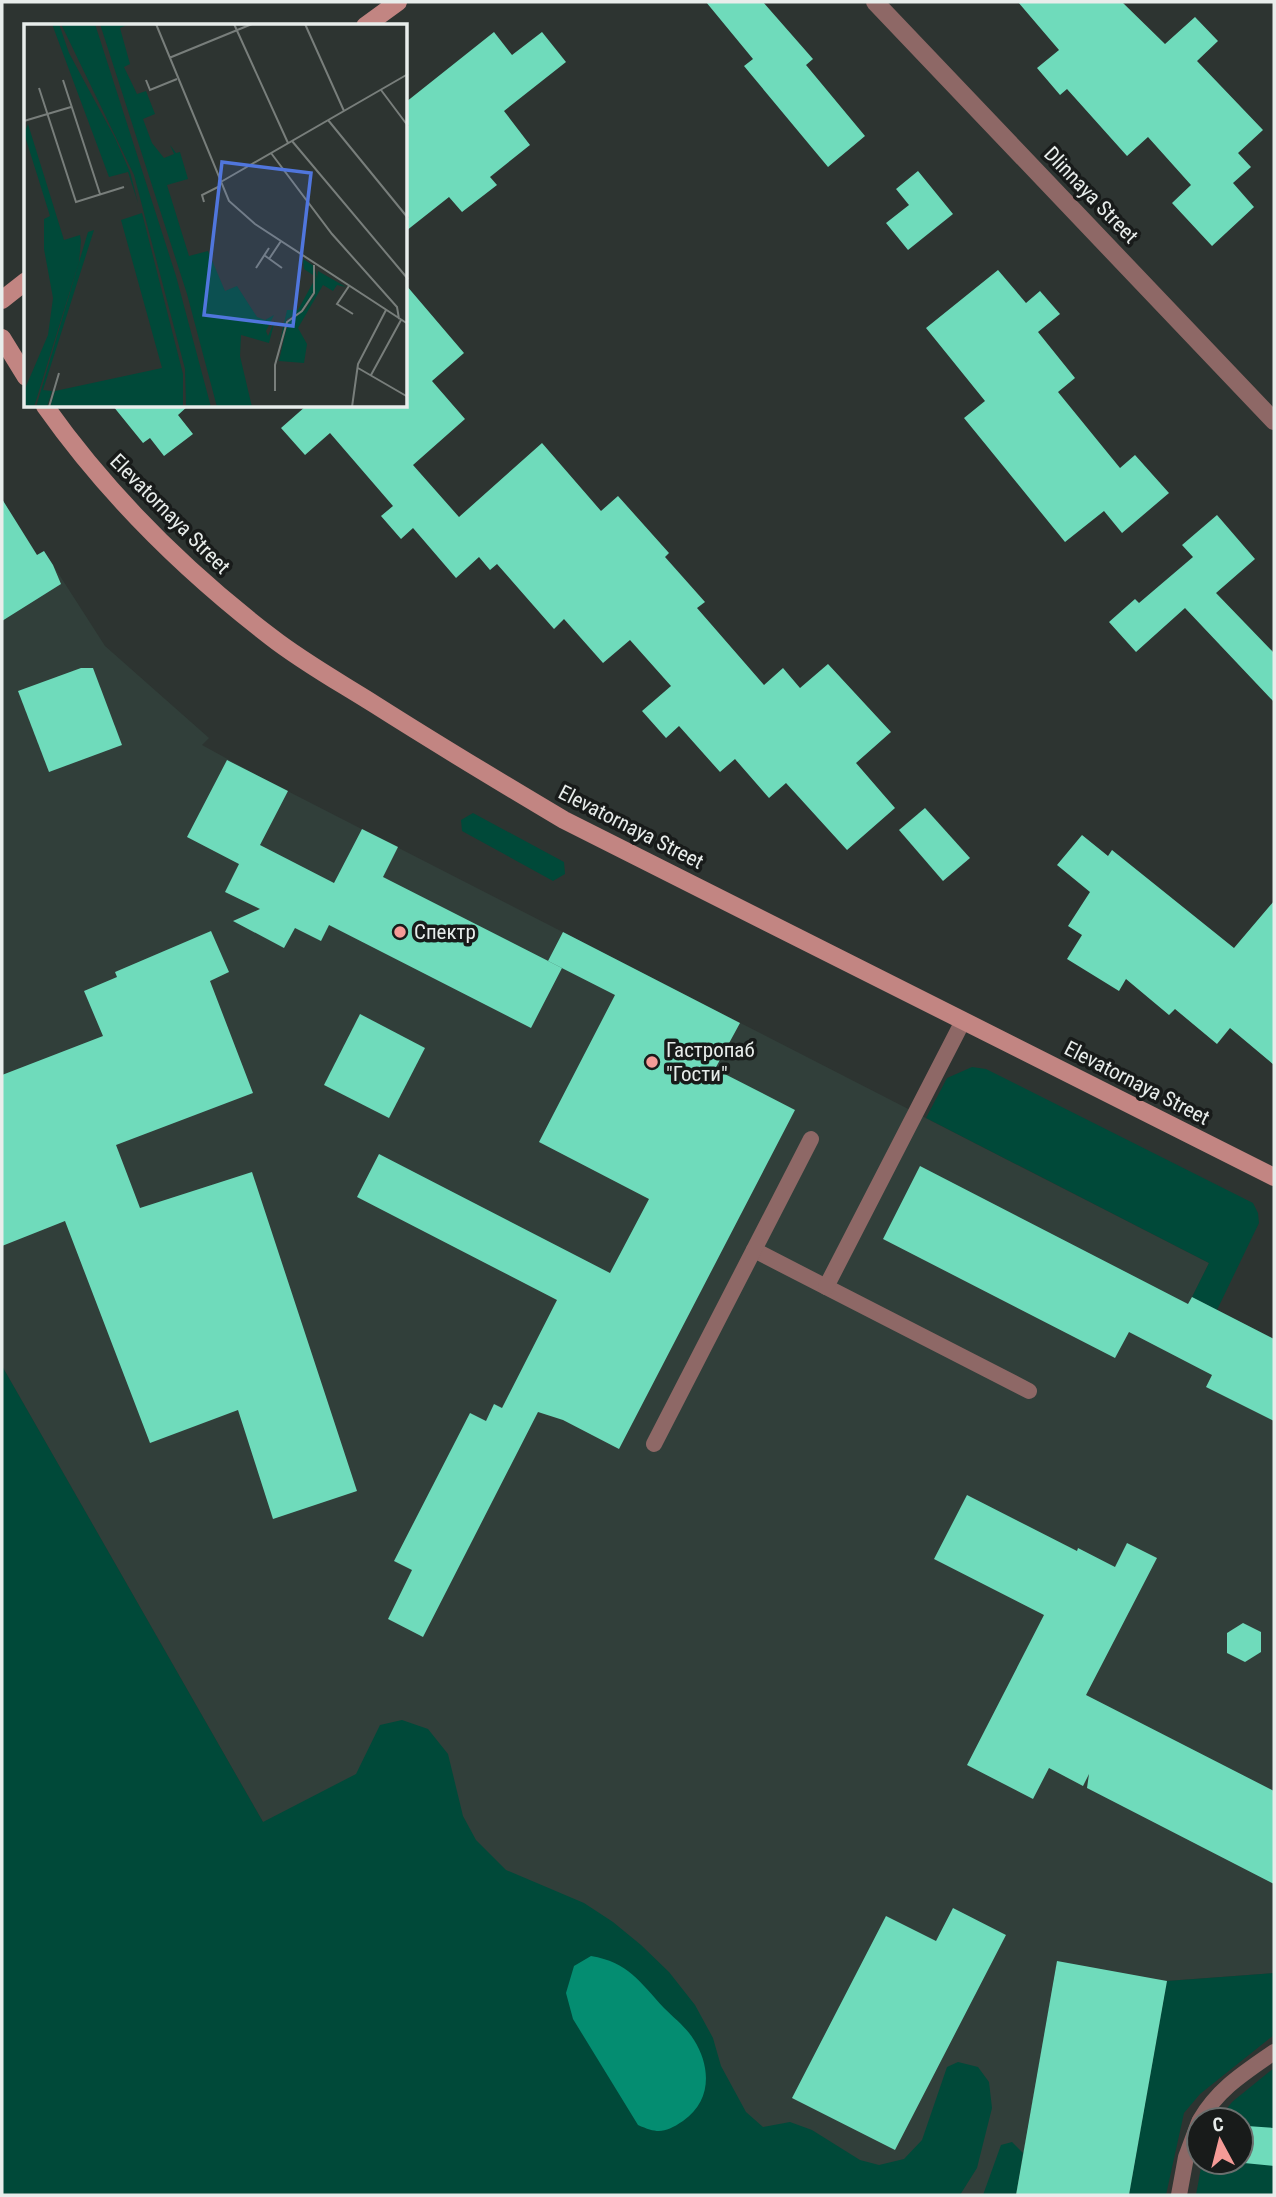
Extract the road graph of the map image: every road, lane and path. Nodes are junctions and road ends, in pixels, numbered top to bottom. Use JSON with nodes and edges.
{"nodes":[{"id":1,"x":397,"y":2,"type":"edge"},
{"id":2,"x":875,"y":2,"type":"edge"},
{"id":3,"x":368,"y":24,"type":"edge"},
{"id":4,"x":24,"y":283,"type":"edge"},
{"id":5,"x":2,"y":300,"type":"edge"},
{"id":6,"x":5,"y":349,"type":"edge"},
{"id":7,"x":24,"y":374,"type":"edge"},
{"id":8,"x":47,"y":408,"type":"edge"},
{"id":9,"x":1274,"y":421,"type":"edge"},
{"id":10,"x":963,"y":1021,"type":"junction"},
{"id":11,"x":811,"y":1139,"type":"dead end"},
{"id":12,"x":1274,"y":1177,"type":"edge"},
{"id":13,"x":754,"y":1250,"type":"junction"},
{"id":14,"x":826,"y":1287,"type":"junction"},
{"id":15,"x":1029,"y":1391,"type":"dead end"},
{"id":16,"x":654,"y":1444,"type":"dead end"},
{"id":17,"x":1274,"y":2052,"type":"edge"},
{"id":18,"x":1209,"y":2106,"type":"edge"},
{"id":19,"x":1185,"y":2157,"type":"edge"},
{"id":20,"x":1180,"y":2195,"type":"edge"}],
"edges":[{"from":1,"to":3,"type":"street"},
{"from":2,"to":9,"type":"street","name":"Dlinnaya Street"},
{"from":4,"to":5,"type":"street"},
{"from":6,"to":7,"type":"street"},
{"from":8,"to":10,"type":"street","name":"Elevatornaya Street"},
{"from":10,"to":12,"type":"street","name":"Elevatornaya Street"},
{"from":10,"to":14,"type":"lane"},
{"from":11,"to":13,"type":"lane"},
{"from":13,"to":14,"type":"lane"},
{"from":13,"to":16,"type":"lane"},
{"from":14,"to":15,"type":"lane"},
{"from":17,"to":18,"type":"lane"},
{"from":19,"to":20,"type":"lane"}]}
